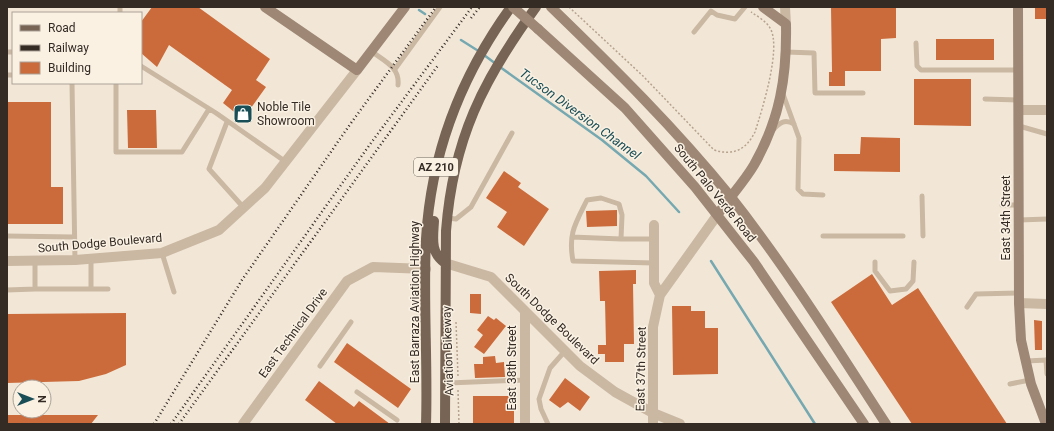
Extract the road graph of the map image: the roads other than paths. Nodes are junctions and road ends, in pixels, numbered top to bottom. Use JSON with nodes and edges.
{"nodes":[{"id":1,"x":265,"y":7,"type":"edge"},
{"id":2,"x":405,"y":7,"type":"edge"},
{"id":3,"x":440,"y":7,"type":"edge"},
{"id":4,"x":512,"y":7,"type":"edge"},
{"id":5,"x":536,"y":7,"type":"edge"},
{"id":6,"x":551,"y":7,"type":"edge"},
{"id":7,"x":745,"y":7,"type":"edge"},
{"id":8,"x":763,"y":7,"type":"edge"},
{"id":9,"x":785,"y":7,"type":"edge"},
{"id":10,"x":1018,"y":7,"type":"edge"},
{"id":11,"x":786,"y":24,"type":"junction"},
{"id":12,"x":694,"y":32,"type":"dead end"},
{"id":13,"x":916,"y":43,"type":"dead end"},
{"id":14,"x":372,"y":51,"type":"junction"},
{"id":15,"x":786,"y":52,"type":"junction"},
{"id":16,"x":142,"y":67,"type":"edge"},
{"id":17,"x":357,"y":70,"type":"junction"},
{"id":18,"x":395,"y":70,"type":"junction"},
{"id":19,"x":1019,"y":70,"type":"junction"},
{"id":20,"x":72,"y":84,"type":"edge"},
{"id":21,"x":116,"y":84,"type":"edge"},
{"id":22,"x":398,"y":85,"type":"dead end"},
{"id":23,"x":782,"y":88,"type":"junction"},
{"id":24,"x":462,"y":89,"type":"junction"},
{"id":25,"x":862,"y":94,"type":"dead end"},
{"id":26,"x":985,"y":99,"type":"dead end"},
{"id":27,"x":1019,"y":105,"type":"junction"},
{"id":28,"x":209,"y":109,"type":"junction"},
{"id":29,"x":1047,"y":110,"type":"edge"},
{"id":30,"x":227,"y":122,"type":"junction"},
{"id":31,"x":794,"y":124,"type":"junction"},
{"id":32,"x":1019,"y":126,"type":"junction"},
{"id":33,"x":512,"y":133,"type":"dead end"},
{"id":34,"x":770,"y":133,"type":"junction"},
{"id":35,"x":1047,"y":134,"type":"edge"},
{"id":36,"x":286,"y":162,"type":"junction"},
{"id":37,"x":823,"y":195,"type":"dead end"},
{"id":38,"x":922,"y":196,"type":"dead end"},
{"id":39,"x":730,"y":197,"type":"junction"},
{"id":40,"x":1002,"y":205,"type":"dead end"},
{"id":41,"x":1019,"y":205,"type":"junction"},
{"id":42,"x":244,"y":208,"type":"junction"},
{"id":43,"x":718,"y":214,"type":"junction"},
{"id":44,"x":447,"y":218,"type":"junction"},
{"id":45,"x":1047,"y":219,"type":"edge"},
{"id":46,"x":1019,"y":220,"type":"junction"},
{"id":47,"x":654,"y":225,"type":"dead end"},
{"id":48,"x":7,"y":236,"type":"edge"},
{"id":49,"x":823,"y":236,"type":"dead end"},
{"id":50,"x":903,"y":236,"type":"dead end"},
{"id":51,"x":923,"y":236,"type":"dead end"},
{"id":52,"x":74,"y":237,"type":"junction"},
{"id":53,"x":572,"y":237,"type":"junction"},
{"id":54,"x":621,"y":239,"type":"junction"},
{"id":55,"x":654,"y":239,"type":"junction"},
{"id":56,"x":162,"y":253,"type":"junction"},
{"id":57,"x":91,"y":259,"type":"junction"},
{"id":58,"x":75,"y":260,"type":"junction"},
{"id":59,"x":7,"y":261,"type":"edge"},
{"id":60,"x":35,"y":262,"type":"junction"},
{"id":61,"x":875,"y":262,"type":"dead end"},
{"id":62,"x":914,"y":262,"type":"dead end"},
{"id":63,"x":445,"y":263,"type":"junction"},
{"id":64,"x":654,"y":264,"type":"junction"},
{"id":65,"x":426,"y":269,"type":"junction"},
{"id":66,"x":35,"y":289,"type":"junction"},
{"id":67,"x":92,"y":289,"type":"junction"},
{"id":68,"x":108,"y":289,"type":"dead end"},
{"id":69,"x":7,"y":290,"type":"edge"},
{"id":70,"x":174,"y":292,"type":"dead end"},
{"id":71,"x":1019,"y":293,"type":"junction"},
{"id":72,"x":660,"y":295,"type":"junction"},
{"id":73,"x":1019,"y":304,"type":"junction"},
{"id":74,"x":1047,"y":304,"type":"edge"},
{"id":75,"x":967,"y":307,"type":"dead end"},
{"id":76,"x":525,"y":312,"type":"junction"},
{"id":77,"x":351,"y":322,"type":"dead end"},
{"id":78,"x":426,"y":344,"type":"junction"},
{"id":79,"x":447,"y":345,"type":"junction"},
{"id":80,"x":565,"y":351,"type":"junction"},
{"id":81,"x":1047,"y":360,"type":"edge"},
{"id":82,"x":1026,"y":361,"type":"junction"},
{"id":83,"x":320,"y":366,"type":"dead end"},
{"id":84,"x":1047,"y":374,"type":"edge"},
{"id":85,"x":525,"y":380,"type":"junction"},
{"id":86,"x":1030,"y":380,"type":"junction"},
{"id":87,"x":453,"y":383,"type":"junction"},
{"id":88,"x":1010,"y":384,"type":"dead end"},
{"id":89,"x":357,"y":392,"type":"dead end"},
{"id":90,"x":653,"y":413,"type":"junction"},
{"id":91,"x":397,"y":420,"type":"dead end"},
{"id":92,"x":1043,"y":423,"type":"edge"},
{"id":93,"x":243,"y":424,"type":"edge"},
{"id":94,"x":420,"y":424,"type":"edge"},
{"id":95,"x":426,"y":424,"type":"edge"},
{"id":96,"x":445,"y":424,"type":"edge"},
{"id":97,"x":450,"y":424,"type":"edge"},
{"id":98,"x":525,"y":424,"type":"edge"},
{"id":99,"x":548,"y":424,"type":"edge"},
{"id":100,"x":653,"y":424,"type":"edge"},
{"id":101,"x":680,"y":424,"type":"edge"},
{"id":102,"x":864,"y":424,"type":"edge"},
{"id":103,"x":886,"y":424,"type":"edge"}],
"edges":[{"from":1,"to":17,"type":"main road"},
{"from":2,"to":14,"type":"main road"},
{"from":3,"to":18,"type":"lane"},
{"from":4,"to":24,"type":"main road","name":"East Barraza Aviation Highway","number":"AZ 210"},
{"from":4,"to":43,"type":"main road","name":"South Palo Verde Road","bridge":true},
{"from":5,"to":44,"type":"main road","number":"AZ 210"},
{"from":6,"to":39,"type":"main road","name":"South Palo Verde Road"},
{"from":7,"to":12,"type":"lane"},
{"from":8,"to":11,"type":"main road"},
{"from":9,"to":11,"type":"street"},
{"from":10,"to":19,"type":"main road","name":"East 34th Street"},
{"from":11,"to":15,"type":"main road"},
{"from":13,"to":19,"type":"lane"},
{"from":14,"to":17,"type":"main road"},
{"from":14,"to":18,"type":"lane"},
{"from":15,"to":23,"type":"main road"},
{"from":15,"to":25,"type":"lane"},
{"from":16,"to":28,"type":"lane"},
{"from":17,"to":36,"type":"street","name":"South Dodge Boulevard"},
{"from":18,"to":22,"type":"lane"},
{"from":19,"to":27,"type":"main road","name":"East 34th Street"},
{"from":20,"to":52,"type":"lane"},
{"from":21,"to":28,"type":"lane"},
{"from":23,"to":31,"type":"lane"},
{"from":23,"to":34,"type":"main road"},
{"from":24,"to":63,"type":"main road"},
{"from":24,"to":65,"type":"main road","name":"East Barraza Aviation Highway","number":"AZ 210"},
{"from":26,"to":27,"type":"lane"},
{"from":27,"to":29,"type":"street"},
{"from":27,"to":32,"type":"main road","name":"East 34th Street"},
{"from":28,"to":30,"type":"lane"},
{"from":30,"to":36,"type":"lane"},
{"from":30,"to":42,"type":"lane"},
{"from":31,"to":34,"type":"lane"},
{"from":31,"to":37,"type":"lane"},
{"from":32,"to":35,"type":"lane"},
{"from":32,"to":41,"type":"main road","name":"East 34th Street"},
{"from":33,"to":44,"type":"lane"},
{"from":34,"to":39,"type":"main road"},
{"from":36,"to":42,"type":"street","name":"South Dodge Boulevard"},
{"from":38,"to":51,"type":"lane"},
{"from":39,"to":43,"type":"main road"},
{"from":39,"to":103,"type":"main road","name":"South Palo Verde Road"},
{"from":40,"to":41,"type":"lane"},
{"from":41,"to":46,"type":"main road","name":"East 34th Street"},
{"from":42,"to":56,"type":"street","name":"South Dodge Boulevard"},
{"from":43,"to":72,"type":"street","name":"East 37th Street"},
{"from":43,"to":102,"type":"main road","name":"South Palo Verde Road"},
{"from":44,"to":63,"type":"main road","number":"AZ 210"},
{"from":45,"to":46,"type":"lane"},
{"from":46,"to":71,"type":"main road","name":"East 34th Street"},
{"from":47,"to":55,"type":"street"},
{"from":48,"to":52,"type":"lane"},
{"from":49,"to":50,"type":"lane"},
{"from":52,"to":58,"type":"lane"},
{"from":53,"to":54,"type":"lane"},
{"from":53,"to":54,"type":"lane"},
{"from":53,"to":64,"type":"lane"},
{"from":54,"to":55,"type":"lane"},
{"from":55,"to":64,"type":"street"},
{"from":56,"to":57,"type":"street","name":"South Dodge Boulevard"},
{"from":56,"to":70,"type":"lane"},
{"from":57,"to":58,"type":"street","name":"South Dodge Boulevard"},
{"from":57,"to":67,"type":"lane"},
{"from":58,"to":60,"type":"street","name":"South Dodge Boulevard"},
{"from":59,"to":60,"type":"street","name":"South Dodge Boulevard"},
{"from":60,"to":66,"type":"lane"},
{"from":61,"to":62,"type":"lane"},
{"from":63,"to":76,"type":"street","name":"South Dodge Boulevard"},
{"from":63,"to":79,"type":"main road","number":"AZ 210"},
{"from":64,"to":72,"type":"street"},
{"from":65,"to":78,"type":"main road","name":"East Barraza Aviation Highway","number":"AZ 210"},
{"from":65,"to":93,"type":"street","name":"East Technical Drive"},
{"from":66,"to":67,"type":"lane"},
{"from":66,"to":69,"type":"lane"},
{"from":67,"to":68,"type":"lane"},
{"from":71,"to":73,"type":"main road","name":"East 34th Street"},
{"from":71,"to":75,"type":"lane"},
{"from":72,"to":90,"type":"street","name":"East 37th Street"},
{"from":73,"to":74,"type":"street"},
{"from":73,"to":82,"type":"main road","name":"East 34th Street"},
{"from":76,"to":80,"type":"street","name":"South Dodge Boulevard"},
{"from":76,"to":85,"type":"street","name":"East 38th Street"},
{"from":77,"to":83,"type":"lane"},
{"from":78,"to":94,"type":"main road"},
{"from":78,"to":95,"type":"main road","name":"East Barraza Aviation Highway","number":"AZ 210"},
{"from":79,"to":87,"type":"main road"},
{"from":79,"to":96,"type":"main road","number":"AZ 210"},
{"from":80,"to":90,"type":"street","name":"South Dodge Boulevard"},
{"from":80,"to":99,"type":"lane"},
{"from":81,"to":82,"type":"lane"},
{"from":81,"to":84,"type":"lane"},
{"from":82,"to":86,"type":"main road","name":"East 34th Street"},
{"from":85,"to":87,"type":"lane"},
{"from":85,"to":98,"type":"street","name":"East 38th Street"},
{"from":86,"to":88,"type":"lane"},
{"from":86,"to":92,"type":"main road","name":"East 34th Street"},
{"from":87,"to":97,"type":"main road"},
{"from":89,"to":91,"type":"lane"},
{"from":90,"to":100,"type":"street","name":"East 37th Street"},
{"from":90,"to":101,"type":"street","name":"South Dodge Boulevard"}]}
